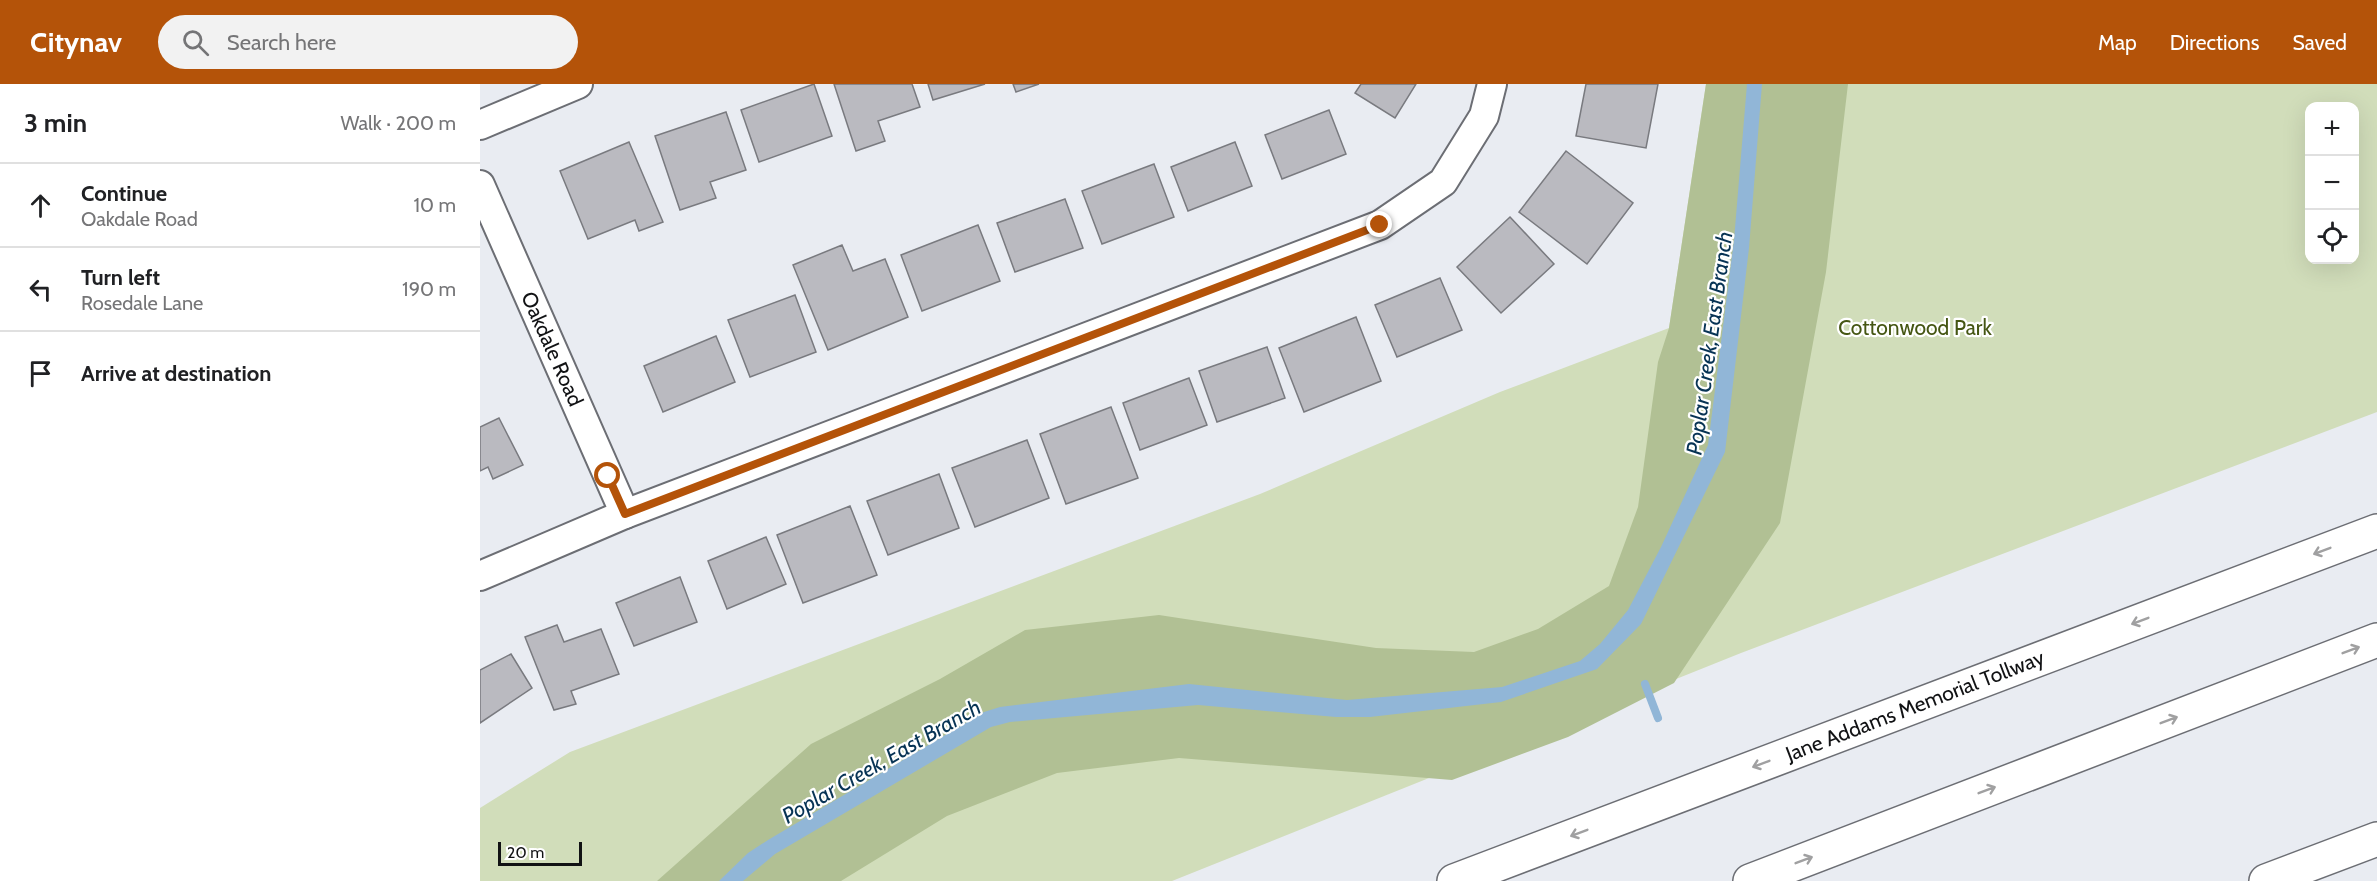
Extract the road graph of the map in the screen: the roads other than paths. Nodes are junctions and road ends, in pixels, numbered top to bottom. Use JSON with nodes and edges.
{"nodes":[{"id":1,"x":578,"y":84,"type":"edge"},
{"id":2,"x":1492,"y":84,"type":"edge"},
{"id":3,"x":480,"y":125,"type":"edge"},
{"id":4,"x":480,"y":185,"type":"edge"},
{"id":5,"x":625,"y":514,"type":"junction"},
{"id":6,"x":2377,"y":531,"type":"edge"},
{"id":7,"x":480,"y":576,"type":"edge"},
{"id":8,"x":2377,"y":640,"type":"edge"},
{"id":9,"x":2377,"y":839,"type":"edge"},
{"id":10,"x":1454,"y":881,"type":"edge"},
{"id":11,"x":1750,"y":881,"type":"edge"},
{"id":12,"x":2266,"y":881,"type":"edge"}],
"edges":[{"from":1,"to":3,"type":"street"},
{"from":2,"to":5,"type":"street"},
{"from":4,"to":5,"type":"street","name":"Oakdale Road"},
{"from":5,"to":7,"type":"street"},
{"from":6,"to":10,"type":"main road","name":"Jane Addams Memorial Tollway","one_way":true},
{"from":11,"to":8,"type":"main road","one_way":true},
{"from":9,"to":12,"type":"main road"}]}
